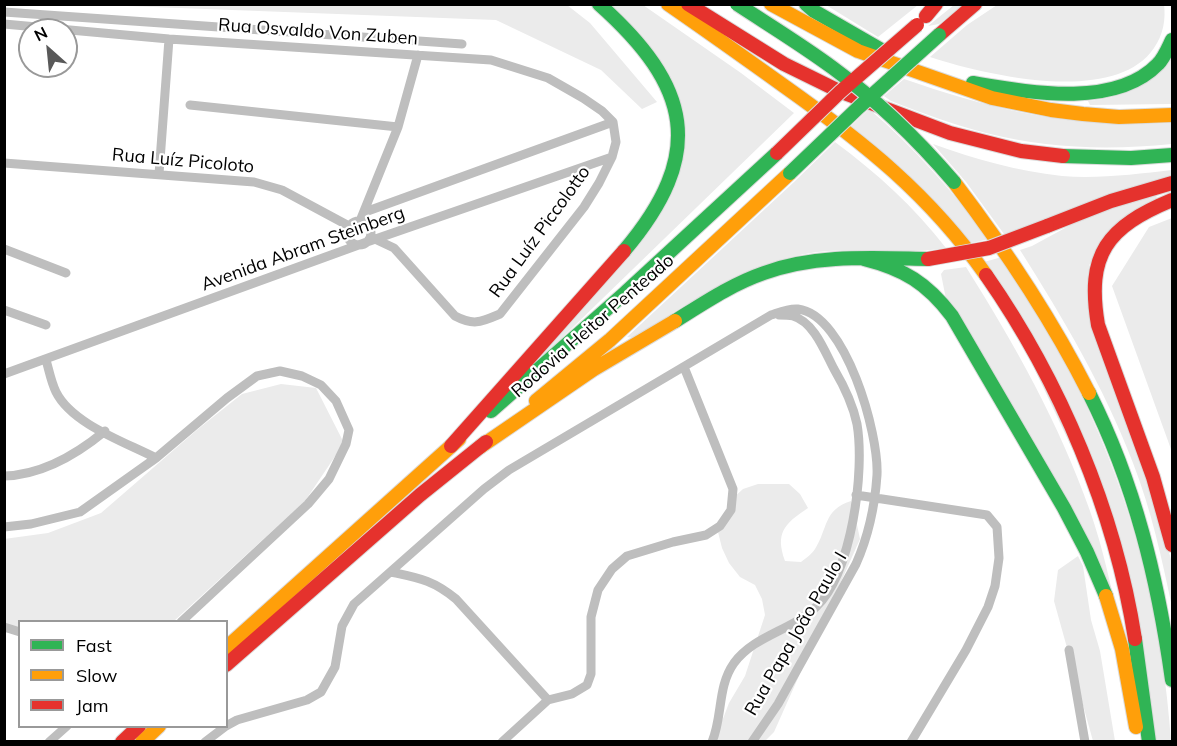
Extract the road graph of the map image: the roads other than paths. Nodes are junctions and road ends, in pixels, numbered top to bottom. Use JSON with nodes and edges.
{"nodes":[{"id":1,"x":599,"y":4,"type":"edge"},
{"id":2,"x":668,"y":4,"type":"edge"},
{"id":3,"x":688,"y":4,"type":"edge"},
{"id":4,"x":737,"y":4,"type":"edge"},
{"id":5,"x":771,"y":4,"type":"edge"},
{"id":6,"x":806,"y":4,"type":"edge"},
{"id":7,"x":938,"y":4,"type":"edge"},
{"id":8,"x":975,"y":4,"type":"edge"},
{"id":9,"x":4,"y":12,"type":"edge"},
{"id":10,"x":4,"y":24,"type":"edge"},
{"id":11,"x":169,"y":39,"type":"junction"},
{"id":12,"x":1173,"y":40,"type":"edge"},
{"id":13,"x":462,"y":44,"type":"dead end"},
{"id":14,"x":418,"y":55,"type":"junction"},
{"id":15,"x":923,"y":73,"type":"junction"},
{"id":16,"x":190,"y":105,"type":"dead end"},
{"id":17,"x":1173,"y":115,"type":"edge"},
{"id":18,"x":613,"y":122,"type":"junction"},
{"id":19,"x":399,"y":128,"type":"junction"},
{"id":20,"x":1173,"y":155,"type":"edge"},
{"id":21,"x":612,"y":157,"type":"junction"},
{"id":22,"x":4,"y":164,"type":"edge"},
{"id":23,"x":159,"y":174,"type":"junction"},
{"id":24,"x":1173,"y":183,"type":"edge"},
{"id":25,"x":1173,"y":200,"type":"edge"},
{"id":26,"x":362,"y":216,"type":"junction"},
{"id":27,"x":349,"y":226,"type":"junction"},
{"id":28,"x":377,"y":240,"type":"junction"},
{"id":29,"x":364,"y":243,"type":"junction"},
{"id":30,"x":4,"y":249,"type":"edge"},
{"id":31,"x":864,"y":259,"type":"junction"},
{"id":32,"x":66,"y":273,"type":"dead end"},
{"id":33,"x":4,"y":310,"type":"edge"},
{"id":34,"x":771,"y":315,"type":"junction"},
{"id":35,"x":46,"y":325,"type":"dead end"},
{"id":36,"x":46,"y":360,"type":"junction"},
{"id":37,"x":684,"y":368,"type":"junction"},
{"id":38,"x":4,"y":374,"type":"edge"},
{"id":39,"x":105,"y":431,"type":"junction"},
{"id":40,"x":450,"y":446,"type":"junction"},
{"id":41,"x":480,"y":447,"type":"junction"},
{"id":42,"x":156,"y":458,"type":"junction"},
{"id":43,"x":4,"y":476,"type":"edge"},
{"id":44,"x":856,"y":495,"type":"junction"},
{"id":45,"x":874,"y":497,"type":"junction"},
{"id":46,"x":4,"y":527,"type":"edge"},
{"id":47,"x":1173,"y":545,"type":"edge"},
{"id":48,"x":391,"y":572,"type":"junction"},
{"id":49,"x":182,"y":620,"type":"edge"},
{"id":50,"x":228,"y":646,"type":"edge"},
{"id":51,"x":1069,"y":650,"type":"dead end"},
{"id":52,"x":228,"y":663,"type":"edge"},
{"id":53,"x":1173,"y":680,"type":"edge"},
{"id":54,"x":548,"y":700,"type":"junction"},
{"id":55,"x":228,"y":725,"type":"edge"},
{"id":56,"x":65,"y":728,"type":"edge"},
{"id":57,"x":137,"y":728,"type":"edge"},
{"id":58,"x":157,"y":728,"type":"edge"},
{"id":59,"x":223,"y":728,"type":"edge"},
{"id":60,"x":49,"y":741,"type":"edge"},
{"id":61,"x":122,"y":741,"type":"edge"},
{"id":62,"x":142,"y":741,"type":"edge"},
{"id":63,"x":205,"y":741,"type":"edge"},
{"id":64,"x":502,"y":741,"type":"edge"},
{"id":65,"x":712,"y":741,"type":"edge"},
{"id":66,"x":752,"y":741,"type":"edge"},
{"id":67,"x":911,"y":741,"type":"edge"},
{"id":68,"x":1085,"y":741,"type":"edge"},
{"id":69,"x":1138,"y":741,"type":"edge"},
{"id":70,"x":1149,"y":741,"type":"edge"}],
"edges":[{"from":1,"to":40,"type":"main road"},
{"from":2,"to":70,"type":"main road"},
{"from":3,"to":20,"type":"main road"},
{"from":4,"to":53,"type":"main road","bridge":true},
{"from":5,"to":15,"type":"main road"},
{"from":6,"to":15,"type":"main road"},
{"from":7,"to":40,"type":"main road","name":"Rodovia Heitor Penteado","bridge":true},
{"from":8,"to":41,"type":"main road","name":"Rodovia Heitor Penteado","bridge":true},
{"from":9,"to":13,"type":"street","name":"Rua Osvaldo Von Zuben"},
{"from":10,"to":11,"type":"street","name":"Rua Osvaldo Von Zuben"},
{"from":11,"to":14,"type":"street","name":"Rua Osvaldo Von Zuben"},
{"from":11,"to":23,"type":"street"},
{"from":12,"to":15,"type":"main road"},
{"from":14,"to":18,"type":"street","name":"Rua Osvaldo Von Zuben"},
{"from":14,"to":19,"type":"street"},
{"from":15,"to":17,"type":"main road"},
{"from":16,"to":19,"type":"street"},
{"from":18,"to":21,"type":"street"},
{"from":18,"to":26,"type":"street"},
{"from":19,"to":26,"type":"street"},
{"from":21,"to":28,"type":"street","name":"Avenida Abram Steinberg"},
{"from":21,"to":28,"type":"street","name":"Rua Luíz Piccolotto"},
{"from":22,"to":23,"type":"street","name":"Rua Luíz Picoloto"},
{"from":23,"to":27,"type":"street","name":"Rua Luíz Picoloto"},
{"from":24,"to":31,"type":"main road","bridge":true},
{"from":25,"to":47,"type":"main road"},
{"from":26,"to":27,"type":"street"},
{"from":26,"to":29,"type":"street"},
{"from":27,"to":29,"type":"street"},
{"from":28,"to":29,"type":"street","name":"Avenida Abram Steinberg"},
{"from":29,"to":36,"type":"street","name":"Avenida Abram Steinberg"},
{"from":30,"to":32,"type":"street"},
{"from":31,"to":41,"type":"main road"},
{"from":31,"to":69,"type":"main road"},
{"from":33,"to":35,"type":"street"},
{"from":34,"to":37,"type":"street"},
{"from":34,"to":44,"type":"street","name":"Rua Papa João Paulo I"},
{"from":34,"to":45,"type":"street","name":"Rua Papa João Paulo I"},
{"from":36,"to":38,"type":"street","name":"Avenida Abram Steinberg"},
{"from":36,"to":39,"type":"street"},
{"from":37,"to":48,"type":"street"},
{"from":37,"to":54,"type":"street"},
{"from":39,"to":42,"type":"street"},
{"from":39,"to":43,"type":"street"},
{"from":40,"to":50,"type":"main road","name":"Rodovia Heitor Penteado"},
{"from":41,"to":52,"type":"main road","name":"Rodovia Heitor Penteado"},
{"from":42,"to":46,"type":"street"},
{"from":42,"to":49,"type":"street"},
{"from":44,"to":45,"type":"street"},
{"from":44,"to":65,"type":"street","name":"Rua Papa João Paulo I"},
{"from":45,"to":66,"type":"street","name":"Rua Papa João Paulo I"},
{"from":45,"to":67,"type":"street"},
{"from":48,"to":54,"type":"street"},
{"from":48,"to":55,"type":"street"},
{"from":51,"to":68,"type":"street"},
{"from":54,"to":64,"type":"street"},
{"from":56,"to":60,"type":"street"},
{"from":57,"to":61,"type":"main road"},
{"from":58,"to":62,"type":"main road"},
{"from":59,"to":63,"type":"street"}]}
